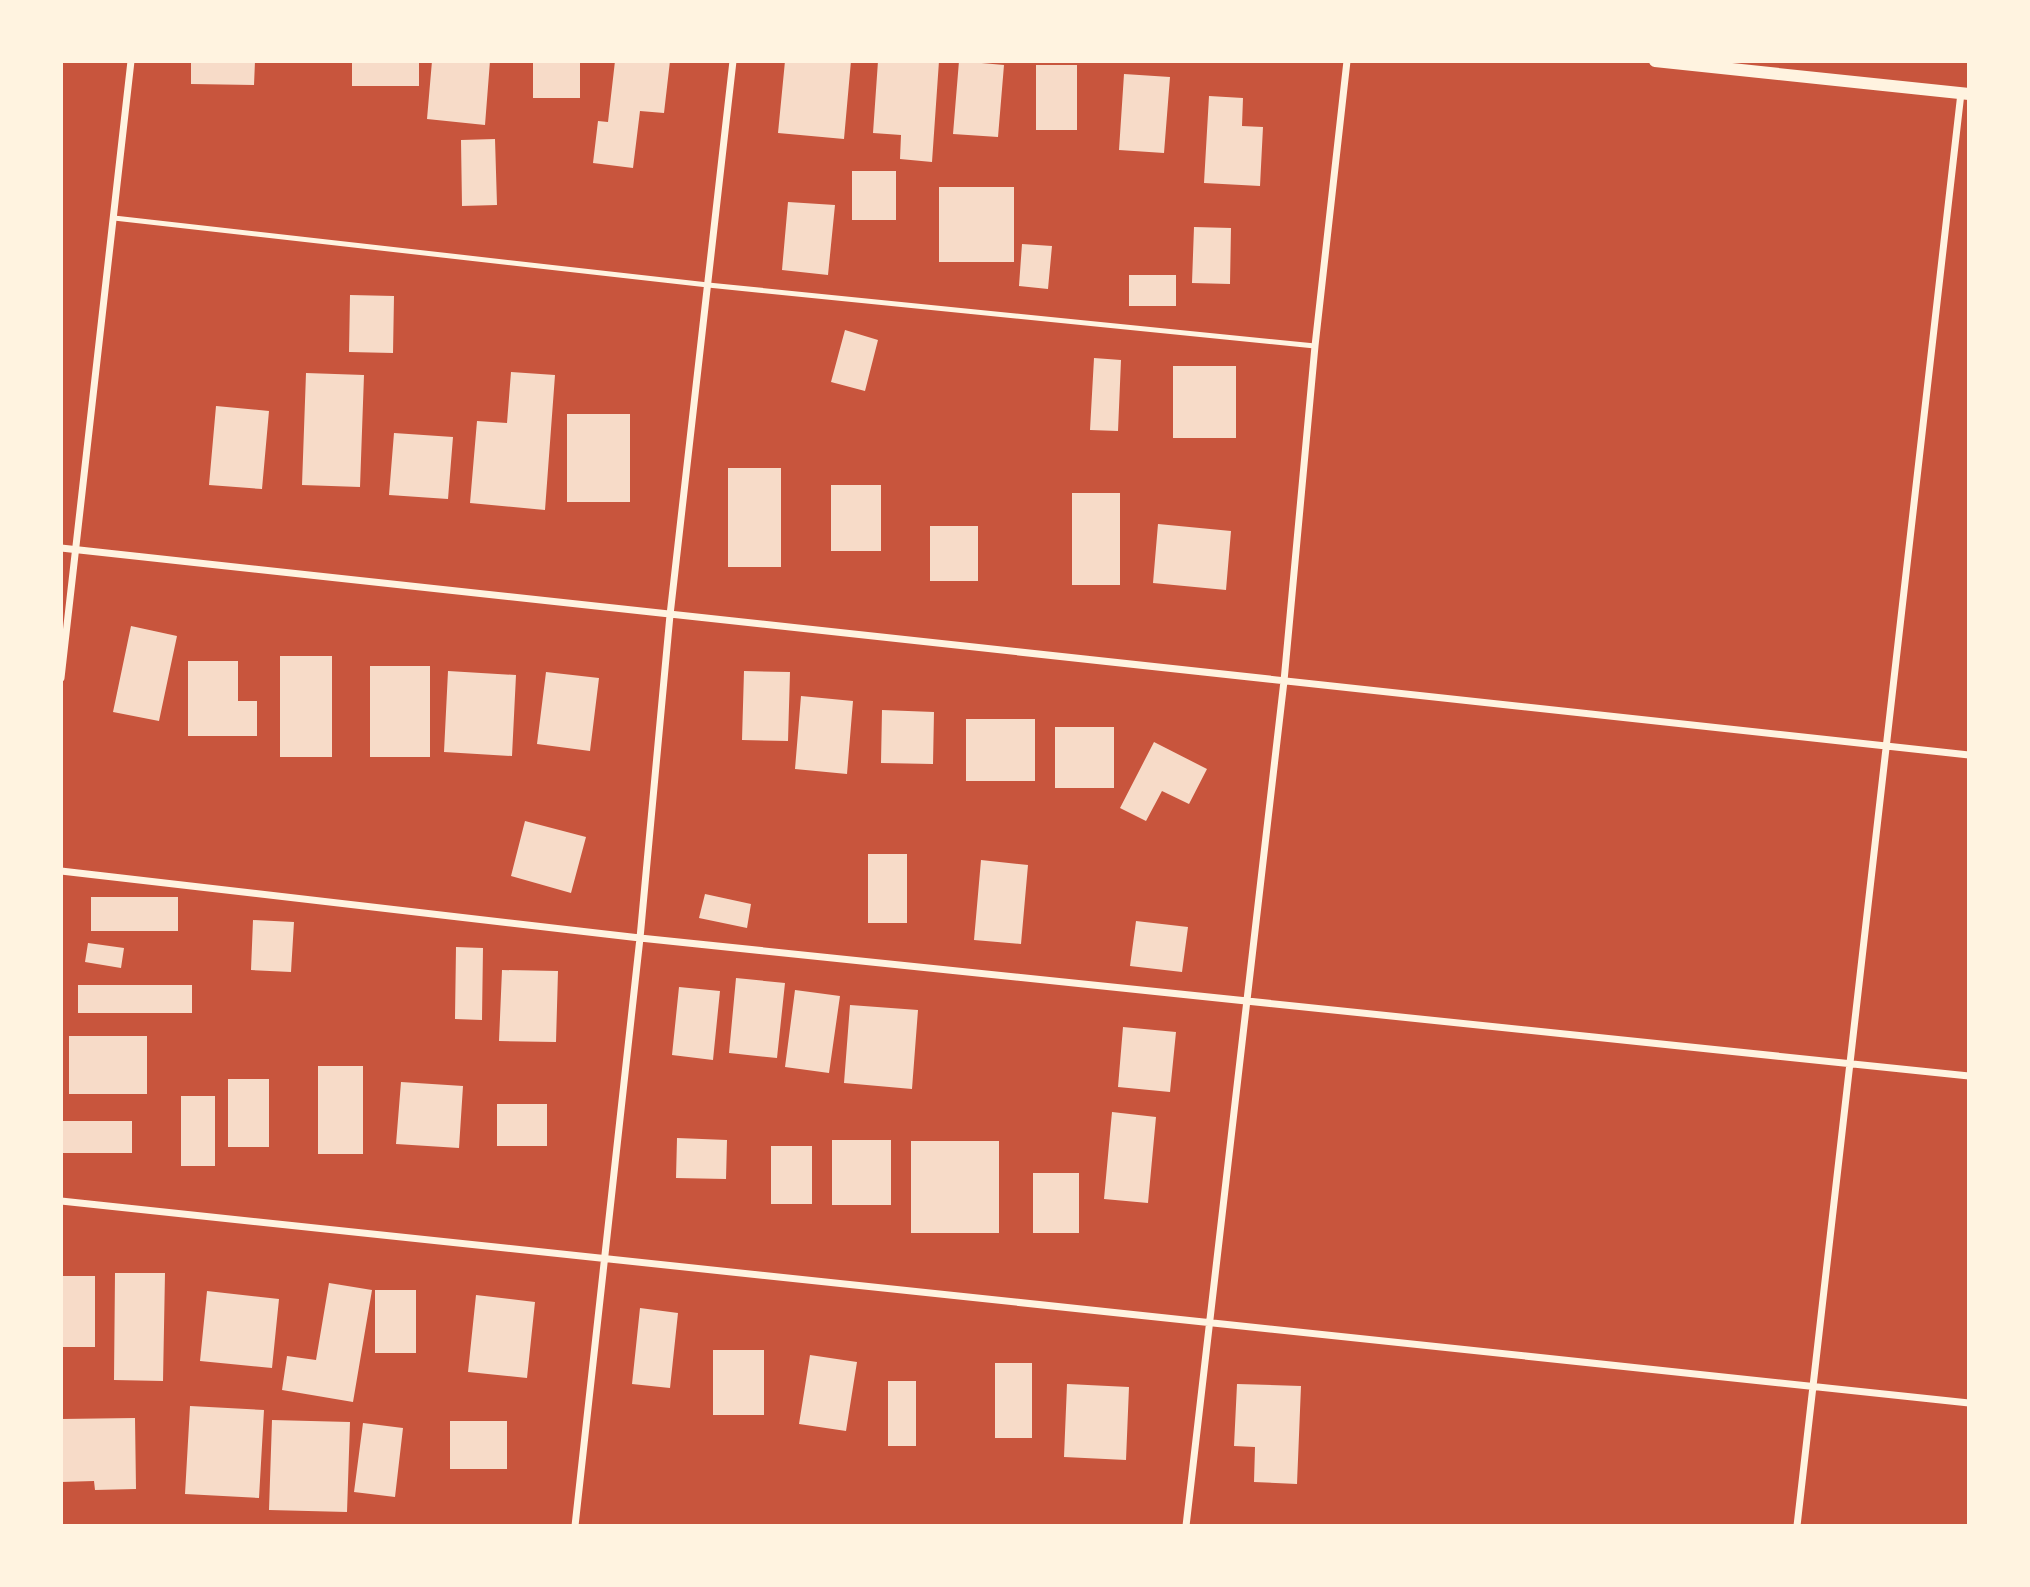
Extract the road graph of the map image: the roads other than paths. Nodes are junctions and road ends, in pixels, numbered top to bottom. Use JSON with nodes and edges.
{"nodes":[{"id":1,"x":131,"y":61,"type":"edge"},
{"id":2,"x":733,"y":61,"type":"edge"},
{"id":3,"x":1347,"y":61,"type":"edge"},
{"id":4,"x":1655,"y":61,"type":"edge"},
{"id":5,"x":1965,"y":93,"type":"edge"},
{"id":6,"x":114,"y":218,"type":"junction"},
{"id":7,"x":708,"y":285,"type":"junction"},
{"id":8,"x":1315,"y":346,"type":"junction"},
{"id":9,"x":61,"y":548,"type":"edge"},
{"id":10,"x":78,"y":550,"type":"junction"},
{"id":11,"x":670,"y":615,"type":"junction"},
{"id":12,"x":61,"y":678,"type":"edge"},
{"id":13,"x":1284,"y":681,"type":"junction"},
{"id":14,"x":1886,"y":747,"type":"junction"},
{"id":15,"x":1969,"y":755,"type":"edge"},
{"id":16,"x":61,"y":870,"type":"edge"},
{"id":17,"x":640,"y":938,"type":"junction"},
{"id":18,"x":1245,"y":999,"type":"junction"},
{"id":19,"x":1850,"y":1063,"type":"junction"},
{"id":20,"x":1969,"y":1076,"type":"edge"},
{"id":21,"x":61,"y":1201,"type":"edge"},
{"id":22,"x":603,"y":1258,"type":"junction"},
{"id":23,"x":1209,"y":1322,"type":"junction"},
{"id":24,"x":1813,"y":1386,"type":"junction"},
{"id":25,"x":1969,"y":1403,"type":"edge"},
{"id":26,"x":575,"y":1526,"type":"edge"},
{"id":27,"x":1186,"y":1526,"type":"edge"},
{"id":28,"x":1797,"y":1526,"type":"edge"}],
"edges":[{"from":1,"to":6,"type":"street"},
{"from":2,"to":7,"type":"street"},
{"from":3,"to":8,"type":"street"},
{"from":4,"to":5,"type":"street"},
{"from":5,"to":14,"type":"street"},
{"from":6,"to":7,"type":"lane"},
{"from":6,"to":10,"type":"street"},
{"from":7,"to":8,"type":"lane"},
{"from":7,"to":11,"type":"street"},
{"from":8,"to":13,"type":"street"},
{"from":9,"to":10,"type":"street"},
{"from":10,"to":11,"type":"street"},
{"from":10,"to":12,"type":"street"},
{"from":11,"to":13,"type":"street"},
{"from":11,"to":17,"type":"street"},
{"from":13,"to":14,"type":"street"},
{"from":13,"to":18,"type":"street"},
{"from":14,"to":15,"type":"street"},
{"from":14,"to":19,"type":"street"},
{"from":16,"to":17,"type":"street"},
{"from":17,"to":18,"type":"street"},
{"from":17,"to":22,"type":"street"},
{"from":18,"to":19,"type":"street"},
{"from":18,"to":23,"type":"street"},
{"from":19,"to":20,"type":"street"},
{"from":19,"to":24,"type":"street"},
{"from":21,"to":22,"type":"street"},
{"from":22,"to":23,"type":"street"},
{"from":22,"to":26,"type":"street"},
{"from":23,"to":24,"type":"street"},
{"from":23,"to":27,"type":"street"},
{"from":24,"to":25,"type":"street"},
{"from":24,"to":28,"type":"street"}]}
